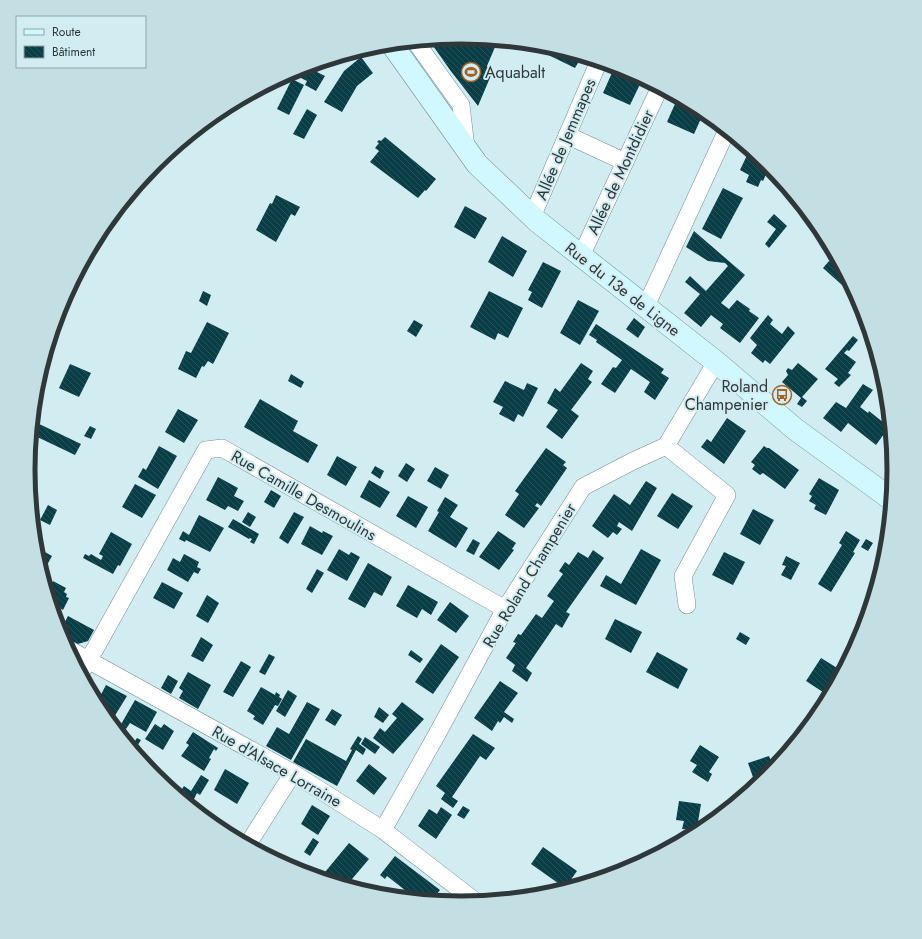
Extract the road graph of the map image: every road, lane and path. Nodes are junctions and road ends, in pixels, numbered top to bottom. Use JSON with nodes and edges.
{"nodes":[{"id":1,"x":418,"y":46,"type":"edge"},
{"id":2,"x":395,"y":49,"type":"edge"},
{"id":3,"x":597,"y":66,"type":"edge"},
{"id":4,"x":658,"y":92,"type":"edge"},
{"id":5,"x":567,"y":135,"type":"junction"},
{"id":6,"x":724,"y":135,"type":"edge"},
{"id":7,"x":466,"y":148,"type":"junction"},
{"id":8,"x":625,"y":162,"type":"junction"},
{"id":9,"x":532,"y":217,"type":"junction"},
{"id":10,"x":581,"y":256,"type":"junction"},
{"id":11,"x":646,"y":306,"type":"junction"},
{"id":12,"x":716,"y":362,"type":"junction"},
{"id":13,"x":666,"y":446,"type":"junction"},
{"id":14,"x":886,"y":494,"type":"edge"},
{"id":15,"x":687,"y":605,"type":"dead end"},
{"id":16,"x":505,"y":609,"type":"junction"},
{"id":17,"x":84,"y":666,"type":"edge"},
{"id":18,"x":293,"y":773,"type":"junction"},
{"id":19,"x":383,"y":830,"type":"junction"},
{"id":20,"x":251,"y":840,"type":"edge"},
{"id":21,"x":468,"y":896,"type":"edge"}],
"edges":[{"from":1,"to":7,"type":"street"},
{"from":2,"to":7,"type":"main road","name":"Rue du 13e de Ligne"},
{"from":3,"to":5,"type":"street","name":"Allée de Jemmapes"},
{"from":4,"to":8,"type":"street","name":"Allée de Montdidier"},
{"from":5,"to":8,"type":"street"},
{"from":5,"to":9,"type":"street","name":"Allée de Jemmapes"},
{"from":6,"to":11,"type":"street"},
{"from":7,"to":9,"type":"main road","name":"Rue du 13e de Ligne"},
{"from":8,"to":10,"type":"street","name":"Allée de Montdidier"},
{"from":9,"to":10,"type":"main road","name":"Rue du 13e de Ligne"},
{"from":10,"to":11,"type":"main road","name":"Rue du 13e de Ligne"},
{"from":11,"to":12,"type":"main road","name":"Rue du 13e de Ligne"},
{"from":12,"to":13,"type":"street"},
{"from":12,"to":14,"type":"main road","name":"Rue du 13e de Ligne"},
{"from":13,"to":15,"type":"street"},
{"from":13,"to":16,"type":"street","name":"Rue Roland Champenier"},
{"from":16,"to":17,"type":"street","name":"Rue Camille Desmoulins"},
{"from":16,"to":19,"type":"street","name":"Rue Roland Champenier"},
{"from":17,"to":18,"type":"street","name":"Rue d'Alsace Lorraine"},
{"from":18,"to":19,"type":"street","name":"Rue d'Alsace Lorraine"},
{"from":18,"to":20,"type":"street"},
{"from":19,"to":21,"type":"street","name":"Rue d'Alsace Lorraine"}]}
